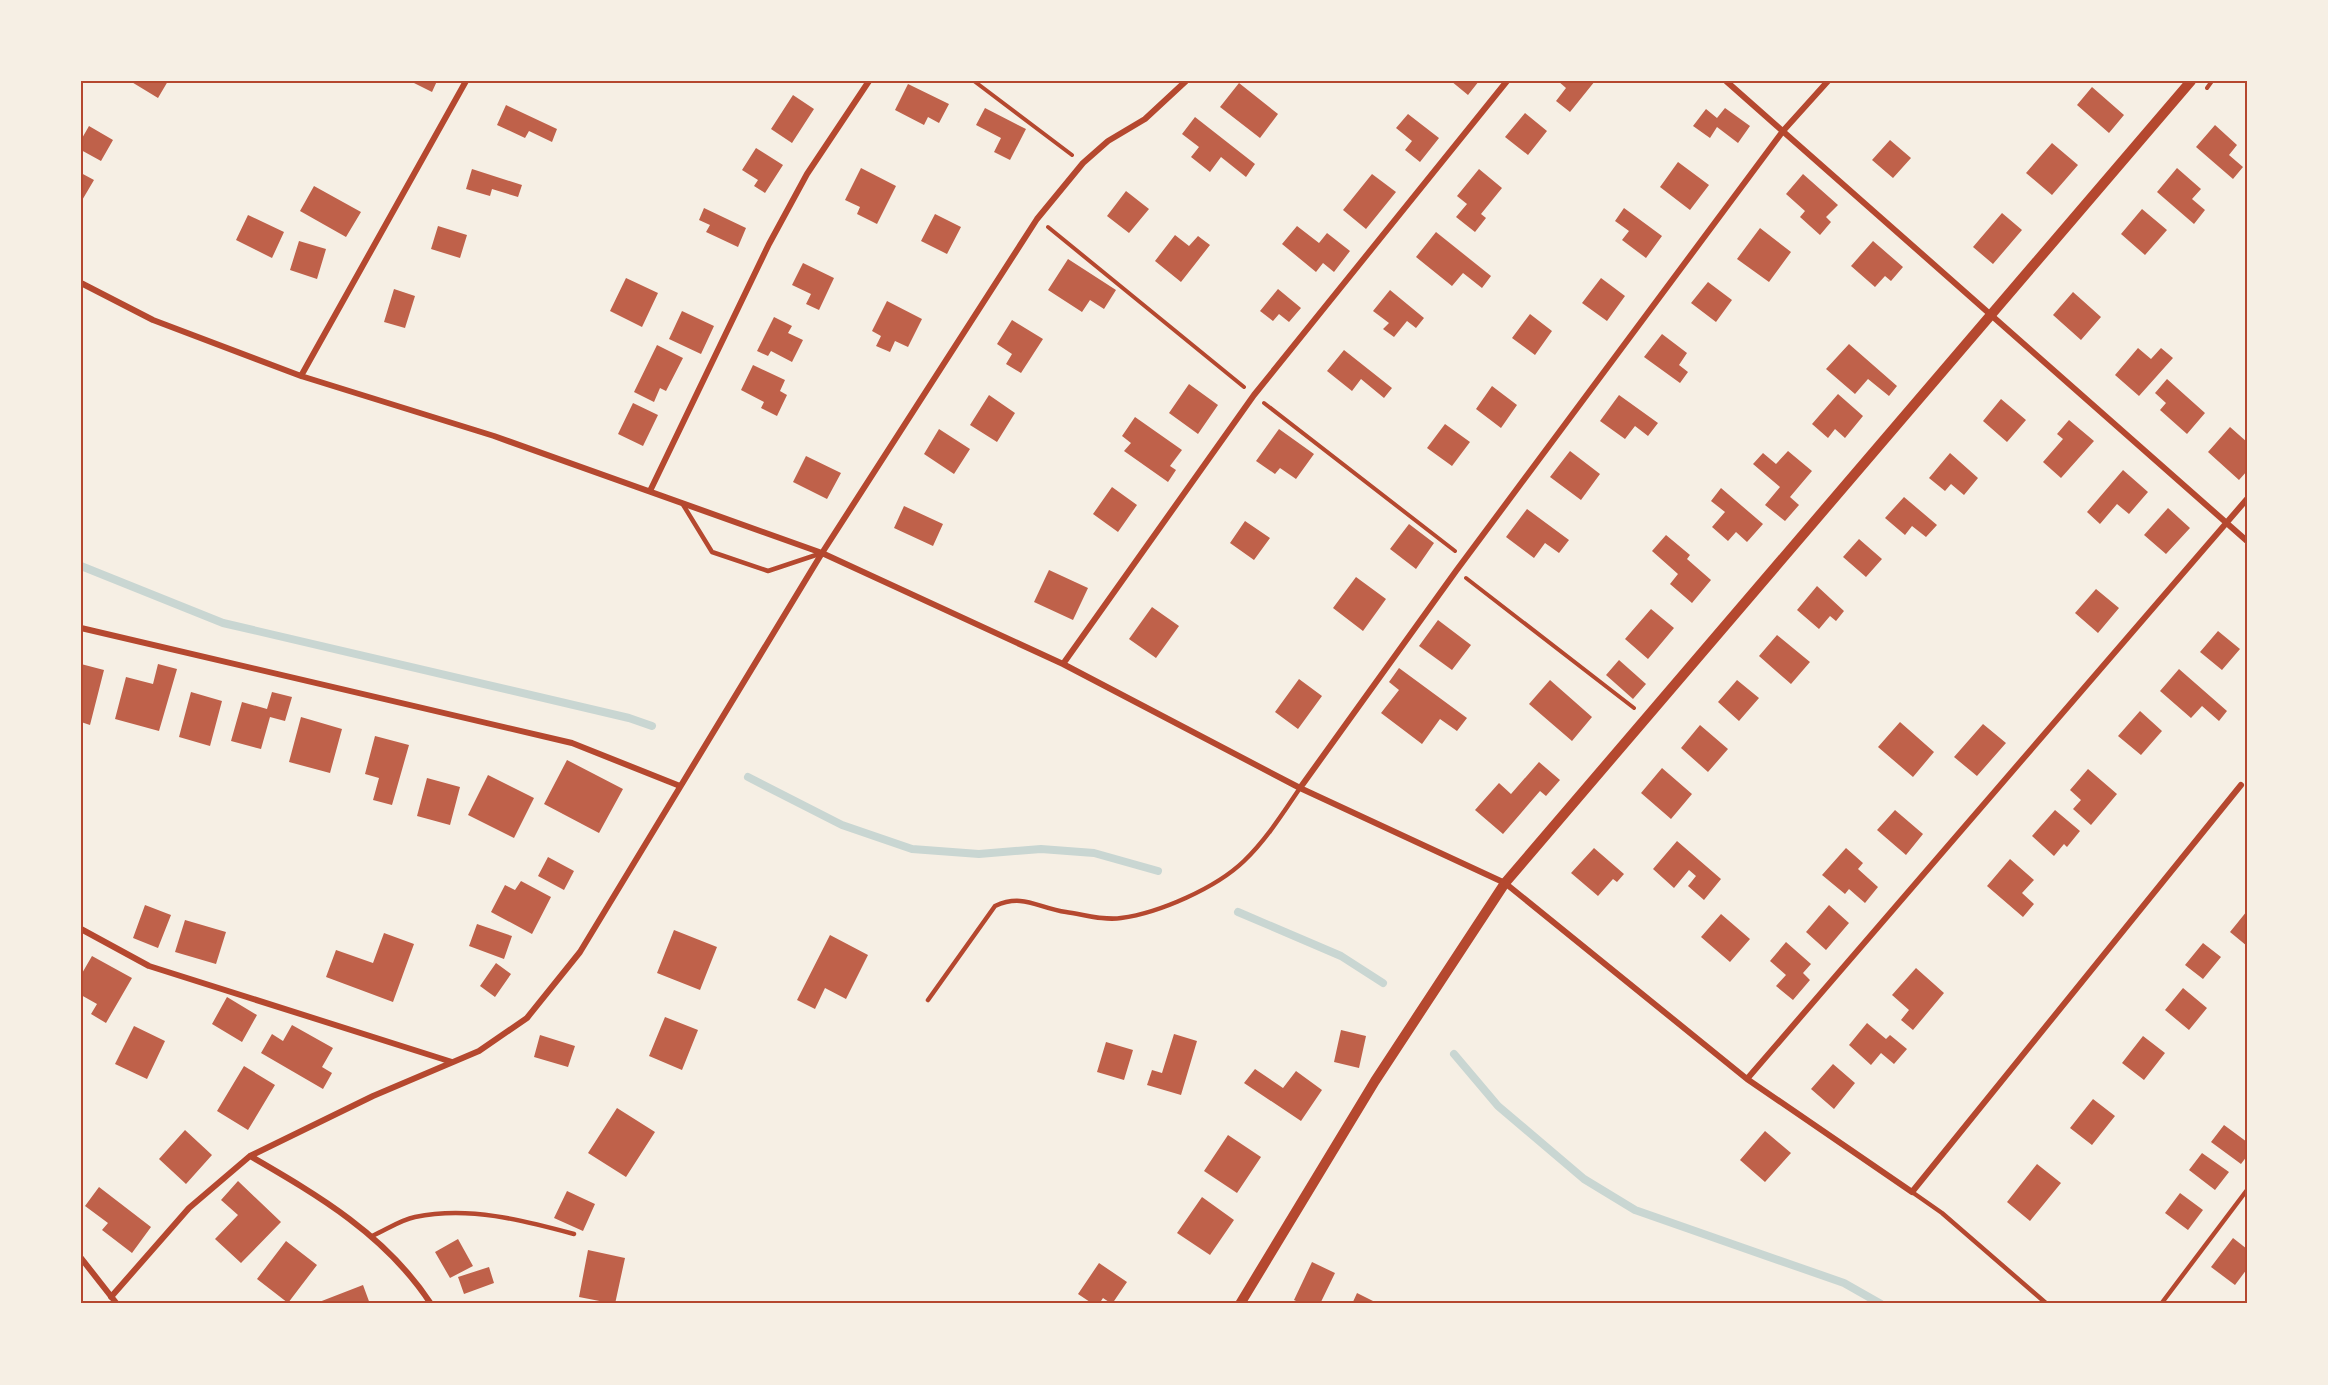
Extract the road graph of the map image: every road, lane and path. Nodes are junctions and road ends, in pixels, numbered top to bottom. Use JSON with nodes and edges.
{"nodes":[{"id":1,"x":466,"y":81,"type":"edge"},
{"id":2,"x":869,"y":81,"type":"edge"},
{"id":3,"x":974,"y":81,"type":"edge"},
{"id":4,"x":1186,"y":81,"type":"edge"},
{"id":5,"x":1507,"y":81,"type":"edge"},
{"id":6,"x":1726,"y":81,"type":"edge"},
{"id":7,"x":1828,"y":81,"type":"edge"},
{"id":8,"x":2191,"y":81,"type":"edge"},
{"id":9,"x":1783,"y":131,"type":"junction"},
{"id":10,"x":1083,"y":163,"type":"junction"},
{"id":11,"x":1037,"y":219,"type":"junction"},
{"id":12,"x":81,"y":283,"type":"edge"},
{"id":13,"x":1991,"y":315,"type":"junction"},
{"id":14,"x":301,"y":376,"type":"junction"},
{"id":15,"x":1254,"y":395,"type":"junction"},
{"id":16,"x":650,"y":491,"type":"junction"},
{"id":17,"x":2247,"y":499,"type":"edge"},
{"id":18,"x":682,"y":503,"type":"junction"},
{"id":19,"x":2226,"y":523,"type":"junction"},
{"id":20,"x":2247,"y":541,"type":"edge"},
{"id":21,"x":822,"y":553,"type":"junction"},
{"id":22,"x":1466,"y":558,"type":"junction"},
{"id":23,"x":1456,"y":571,"type":"junction"},
{"id":24,"x":81,"y":628,"type":"edge"},
{"id":25,"x":1063,"y":664,"type":"junction"},
{"id":26,"x":1646,"y":717,"type":"junction"},
{"id":27,"x":2241,"y":785,"type":"dead end"},
{"id":28,"x":680,"y":786,"type":"junction"},
{"id":29,"x":1300,"y":788,"type":"junction"},
{"id":30,"x":1505,"y":884,"type":"junction"},
{"id":31,"x":81,"y":929,"type":"edge"},
{"id":32,"x":928,"y":1000,"type":"dead end"},
{"id":33,"x":452,"y":1062,"type":"junction"},
{"id":34,"x":1747,"y":1079,"type":"junction"},
{"id":35,"x":250,"y":1156,"type":"junction"},
{"id":36,"x":2247,"y":1190,"type":"edge"},
{"id":37,"x":1912,"y":1192,"type":"junction"},
{"id":38,"x":574,"y":1234,"type":"dead end"},
{"id":39,"x":372,"y":1236,"type":"junction"},
{"id":40,"x":81,"y":1258,"type":"edge"},
{"id":41,"x":111,"y":1297,"type":"junction"},
{"id":42,"x":117,"y":1304,"type":"edge"},
{"id":43,"x":432,"y":1304,"type":"edge"},
{"id":44,"x":1240,"y":1304,"type":"edge"},
{"id":45,"x":2047,"y":1304,"type":"edge"},
{"id":46,"x":2161,"y":1304,"type":"edge"}],
"edges":[{"from":1,"to":14,"type":"street"},
{"from":2,"to":16,"type":"street"},
{"from":3,"to":10,"type":"path"},
{"from":4,"to":10,"type":"street"},
{"from":5,"to":15,"type":"street"},
{"from":6,"to":9,"type":"street"},
{"from":7,"to":9,"type":"street"},
{"from":8,"to":13,"type":"street"},
{"from":9,"to":13,"type":"street"},
{"from":9,"to":22,"type":"street"},
{"from":10,"to":11,"type":"street"},
{"from":11,"to":15,"type":"path"},
{"from":11,"to":21,"type":"street"},
{"from":12,"to":14,"type":"street"},
{"from":13,"to":19,"type":"street"},
{"from":13,"to":26,"type":"street"},
{"from":14,"to":16,"type":"street"},
{"from":15,"to":22,"type":"path"},
{"from":15,"to":25,"type":"street"},
{"from":16,"to":18,"type":"street"},
{"from":17,"to":19,"type":"street"},
{"from":18,"to":21,"type":"street"},
{"from":18,"to":21,"type":"lane"},
{"from":19,"to":20,"type":"street"},
{"from":19,"to":34,"type":"street"},
{"from":21,"to":25,"type":"street"},
{"from":21,"to":28,"type":"street"},
{"from":22,"to":23,"type":"street"},
{"from":23,"to":26,"type":"path"},
{"from":23,"to":29,"type":"street"},
{"from":24,"to":28,"type":"street"},
{"from":25,"to":29,"type":"street"},
{"from":26,"to":30,"type":"street"},
{"from":27,"to":37,"type":"street"},
{"from":28,"to":33,"type":"street"},
{"from":29,"to":30,"type":"street"},
{"from":29,"to":32,"type":"lane"},
{"from":30,"to":34,"type":"street"},
{"from":30,"to":44,"type":"street"},
{"from":31,"to":33,"type":"street"},
{"from":33,"to":35,"type":"street"},
{"from":34,"to":37,"type":"street"},
{"from":35,"to":39,"type":"street"},
{"from":35,"to":41,"type":"street"},
{"from":36,"to":46,"type":"lane"},
{"from":37,"to":45,"type":"lane"},
{"from":38,"to":39,"type":"lane"},
{"from":39,"to":43,"type":"street"},
{"from":40,"to":41,"type":"street"},
{"from":41,"to":42,"type":"street"}]}
